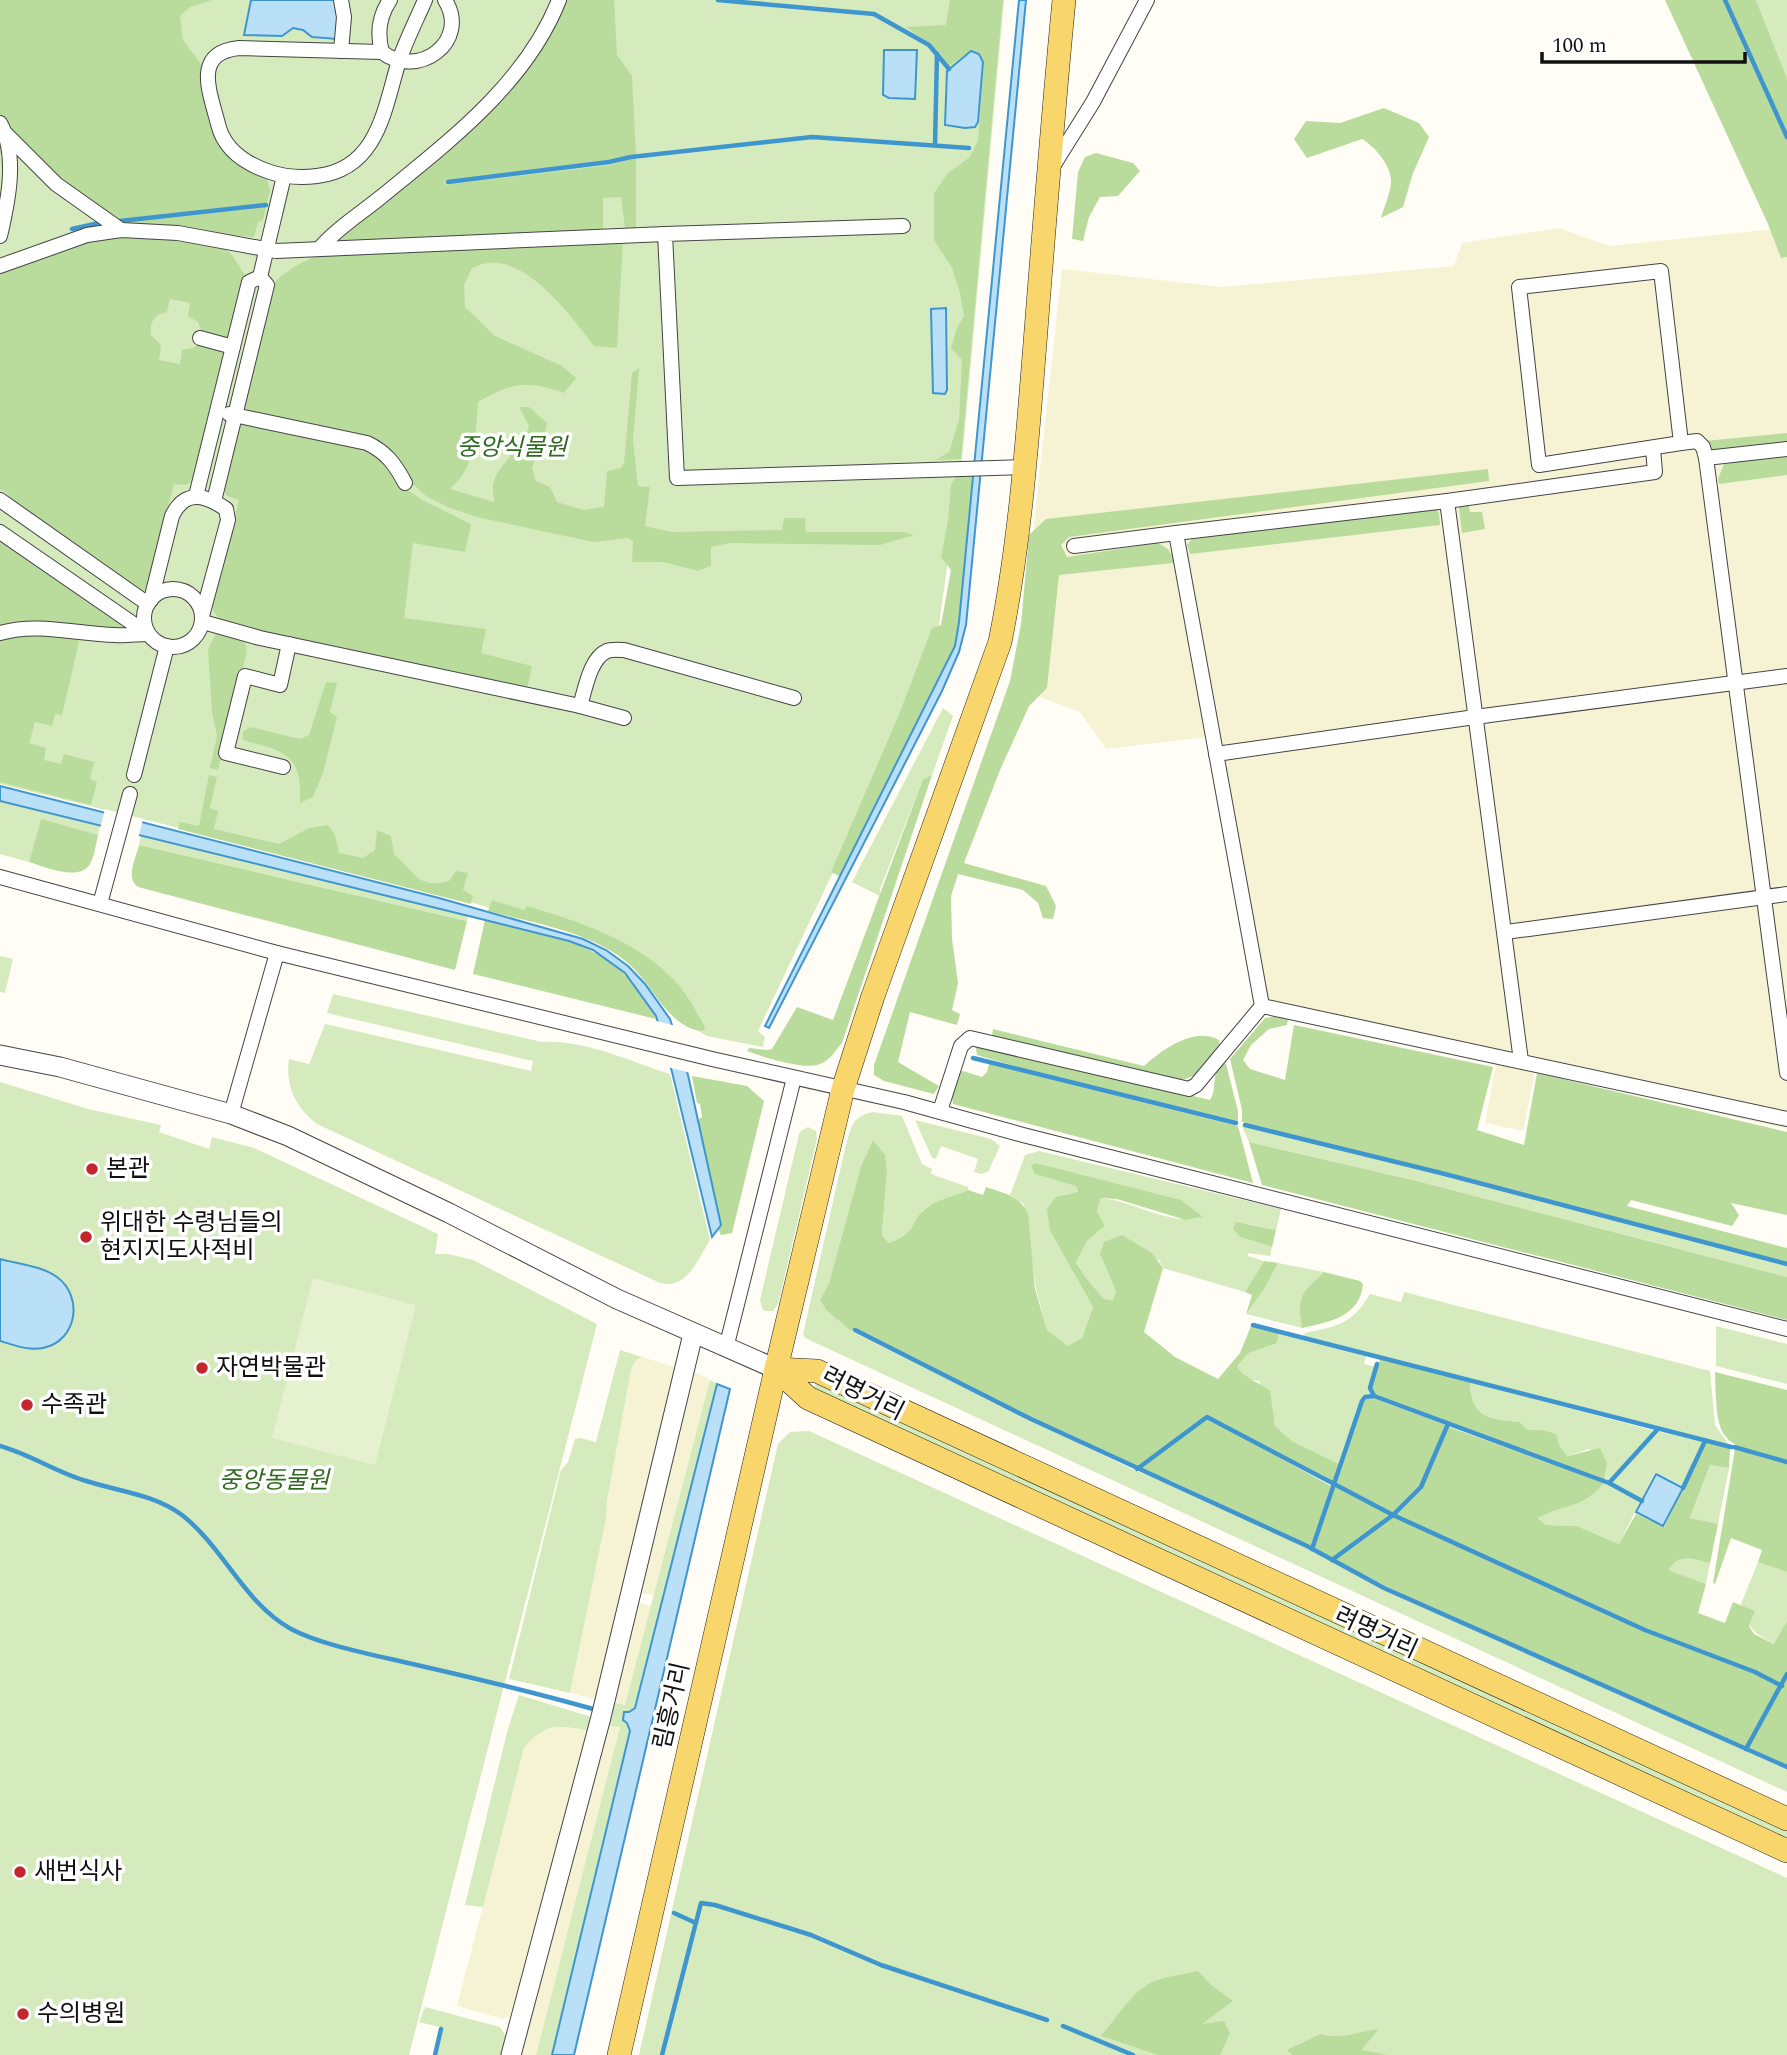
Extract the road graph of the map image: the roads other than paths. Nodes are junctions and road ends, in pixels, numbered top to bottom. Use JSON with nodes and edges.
{"nodes":[{"id":1,"x":341,"y":0,"type":"edge"},
{"id":2,"x":390,"y":0,"type":"edge"},
{"id":3,"x":425,"y":0,"type":"edge"},
{"id":4,"x":445,"y":0,"type":"edge"},
{"id":5,"x":559,"y":0,"type":"edge"},
{"id":6,"x":1064,"y":0,"type":"edge"},
{"id":7,"x":1147,"y":0,"type":"edge"},
{"id":8,"x":341,"y":51,"type":"junction"},
{"id":9,"x":382,"y":52,"type":"junction"},
{"id":10,"x":399,"y":62,"type":"junction"},
{"id":11,"x":3,"y":128,"type":"edge"},
{"id":12,"x":1048,"y":174,"type":"junction"},
{"id":13,"x":284,"y":176,"type":"junction"},
{"id":14,"x":904,"y":226,"type":"dead end"},
{"id":15,"x":121,"y":230,"type":"junction"},
{"id":16,"x":665,"y":234,"type":"junction"},
{"id":17,"x":0,"y":236,"type":"edge"},
{"id":18,"x":319,"y":249,"type":"junction"},
{"id":19,"x":268,"y":250,"type":"junction"},
{"id":20,"x":0,"y":266,"type":"edge"},
{"id":21,"x":260,"y":277,"type":"junction"},
{"id":22,"x":200,"y":338,"type":"dead end"},
{"id":23,"x":233,"y":347,"type":"junction"},
{"id":24,"x":217,"y":412,"type":"junction"},
{"id":25,"x":237,"y":416,"type":"junction"},
{"id":26,"x":1681,"y":443,"type":"junction"},
{"id":27,"x":1653,"y":449,"type":"junction"},
{"id":28,"x":1787,"y":449,"type":"edge"},
{"id":29,"x":1706,"y":458,"type":"junction"},
{"id":30,"x":1025,"y":467,"type":"junction"},
{"id":31,"x":405,"y":483,"type":"dead end"},
{"id":32,"x":196,"y":496,"type":"junction"},
{"id":33,"x":0,"y":500,"type":"edge"},
{"id":34,"x":214,"y":501,"type":"junction"},
{"id":35,"x":1447,"y":501,"type":"junction"},
{"id":36,"x":0,"y":532,"type":"edge"},
{"id":37,"x":1176,"y":533,"type":"junction"},
{"id":38,"x":1074,"y":546,"type":"dead end"},
{"id":39,"x":150,"y":602,"type":"junction"},
{"id":40,"x":202,"y":619,"type":"junction"},
{"id":41,"x":0,"y":633,"type":"edge"},
{"id":42,"x":148,"y":634,"type":"junction"},
{"id":43,"x":289,"y":644,"type":"junction"},
{"id":44,"x":167,"y":646,"type":"junction"},
{"id":45,"x":1787,"y":676,"type":"edge"},
{"id":46,"x":1736,"y":682,"type":"junction"},
{"id":47,"x":794,"y":698,"type":"dead end"},
{"id":48,"x":580,"y":706,"type":"junction"},
{"id":49,"x":1475,"y":717,"type":"junction"},
{"id":50,"x":624,"y":718,"type":"dead end"},
{"id":51,"x":1216,"y":754,"type":"junction"},
{"id":52,"x":283,"y":767,"type":"dead end"},
{"id":53,"x":134,"y":775,"type":"dead end"},
{"id":54,"x":130,"y":793,"type":"dead end"},
{"id":55,"x":0,"y":877,"type":"edge"},
{"id":56,"x":1787,"y":894,"type":"edge"},
{"id":57,"x":1765,"y":896,"type":"junction"},
{"id":58,"x":100,"y":904,"type":"junction"},
{"id":59,"x":1506,"y":932,"type":"junction"},
{"id":60,"x":277,"y":953,"type":"junction"},
{"id":61,"x":1262,"y":1006,"type":"junction"},
{"id":62,"x":0,"y":1055,"type":"edge"},
{"id":63,"x":1521,"y":1062,"type":"junction"},
{"id":64,"x":1787,"y":1073,"type":"edge"},
{"id":65,"x":794,"y":1078,"type":"junction"},
{"id":66,"x":843,"y":1089,"type":"junction"},
{"id":67,"x":940,"y":1111,"type":"junction"},
{"id":68,"x":231,"y":1114,"type":"junction"},
{"id":69,"x":1787,"y":1119,"type":"edge"},
{"id":70,"x":1787,"y":1329,"type":"edge"},
{"id":71,"x":693,"y":1334,"type":"junction"},
{"id":72,"x":726,"y":1348,"type":"junction"},
{"id":73,"x":776,"y":1369,"type":"junction"},
{"id":74,"x":1787,"y":1819,"type":"edge"},
{"id":75,"x":1787,"y":1852,"type":"edge"},
{"id":76,"x":511,"y":2055,"type":"edge"},
{"id":77,"x":619,"y":2055,"type":"edge"}],
"edges":[{"from":1,"to":8,"type":"street"},
{"from":2,"to":9,"type":"street"},
{"from":3,"to":10,"type":"street"},
{"from":4,"to":10,"type":"street"},
{"from":5,"to":18,"type":"street"},
{"from":6,"to":12,"type":"main road","name":"림흥거리"},
{"from":7,"to":12,"type":"street"},
{"from":8,"to":9,"type":"street"},
{"from":8,"to":13,"type":"street"},
{"from":9,"to":10,"type":"street"},
{"from":10,"to":13,"type":"street"},
{"from":11,"to":15,"type":"street"},
{"from":11,"to":17,"type":"street"},
{"from":12,"to":30,"type":"main road","name":"림흥거리"},
{"from":13,"to":19,"type":"street"},
{"from":14,"to":16,"type":"street"},
{"from":15,"to":19,"type":"street"},
{"from":15,"to":20,"type":"street"},
{"from":16,"to":18,"type":"street"},
{"from":16,"to":30,"type":"street"},
{"from":18,"to":19,"type":"street"},
{"from":19,"to":21,"type":"street"},
{"from":21,"to":23,"type":"street"},
{"from":21,"to":25,"type":"street"},
{"from":22,"to":23,"type":"street"},
{"from":23,"to":24,"type":"street"},
{"from":24,"to":25,"type":"street"},
{"from":24,"to":32,"type":"street"},
{"from":25,"to":31,"type":"street"},
{"from":25,"to":34,"type":"street"},
{"from":26,"to":27,"type":"street"},
{"from":26,"to":27,"type":"street"},
{"from":26,"to":29,"type":"street"},
{"from":27,"to":35,"type":"street"},
{"from":28,"to":29,"type":"street"},
{"from":29,"to":46,"type":"street"},
{"from":30,"to":66,"type":"main road","name":"림흥거리"},
{"from":32,"to":34,"type":"street"},
{"from":32,"to":39,"type":"street"},
{"from":33,"to":39,"type":"street"},
{"from":34,"to":40,"type":"street"},
{"from":35,"to":37,"type":"street"},
{"from":35,"to":49,"type":"street"},
{"from":36,"to":42,"type":"street"},
{"from":37,"to":38,"type":"street"},
{"from":37,"to":51,"type":"street"},
{"from":39,"to":40,"type":"street"},
{"from":39,"to":42,"type":"street"},
{"from":40,"to":43,"type":"street"},
{"from":40,"to":44,"type":"street"},
{"from":41,"to":42,"type":"street"},
{"from":42,"to":44,"type":"street"},
{"from":43,"to":48,"type":"street"},
{"from":43,"to":52,"type":"street"},
{"from":44,"to":53,"type":"street"},
{"from":45,"to":46,"type":"street"},
{"from":46,"to":49,"type":"street"},
{"from":46,"to":57,"type":"street"},
{"from":47,"to":48,"type":"street"},
{"from":48,"to":50,"type":"street"},
{"from":49,"to":51,"type":"street"},
{"from":49,"to":59,"type":"street"},
{"from":51,"to":61,"type":"street"},
{"from":54,"to":58,"type":"street"},
{"from":55,"to":58,"type":"street"},
{"from":56,"to":57,"type":"street"},
{"from":57,"to":59,"type":"street"},
{"from":57,"to":64,"type":"street"},
{"from":58,"to":60,"type":"street"},
{"from":59,"to":63,"type":"street"},
{"from":60,"to":65,"type":"street"},
{"from":60,"to":68,"type":"street"},
{"from":61,"to":63,"type":"street"},
{"from":61,"to":67,"type":"street"},
{"from":62,"to":68,"type":"street"},
{"from":63,"to":69,"type":"street"},
{"from":65,"to":66,"type":"street"},
{"from":65,"to":72,"type":"street"},
{"from":66,"to":67,"type":"street"},
{"from":66,"to":73,"type":"main road","name":"림흥거리"},
{"from":67,"to":70,"type":"street"},
{"from":68,"to":71,"type":"street"},
{"from":71,"to":72,"type":"street"},
{"from":71,"to":76,"type":"street"},
{"from":72,"to":73,"type":"street"},
{"from":73,"to":74,"type":"main road","name":"려명거리"},
{"from":73,"to":75,"type":"main road","name":"려명거리"},
{"from":73,"to":77,"type":"main road","name":"림흥거리"}]}
